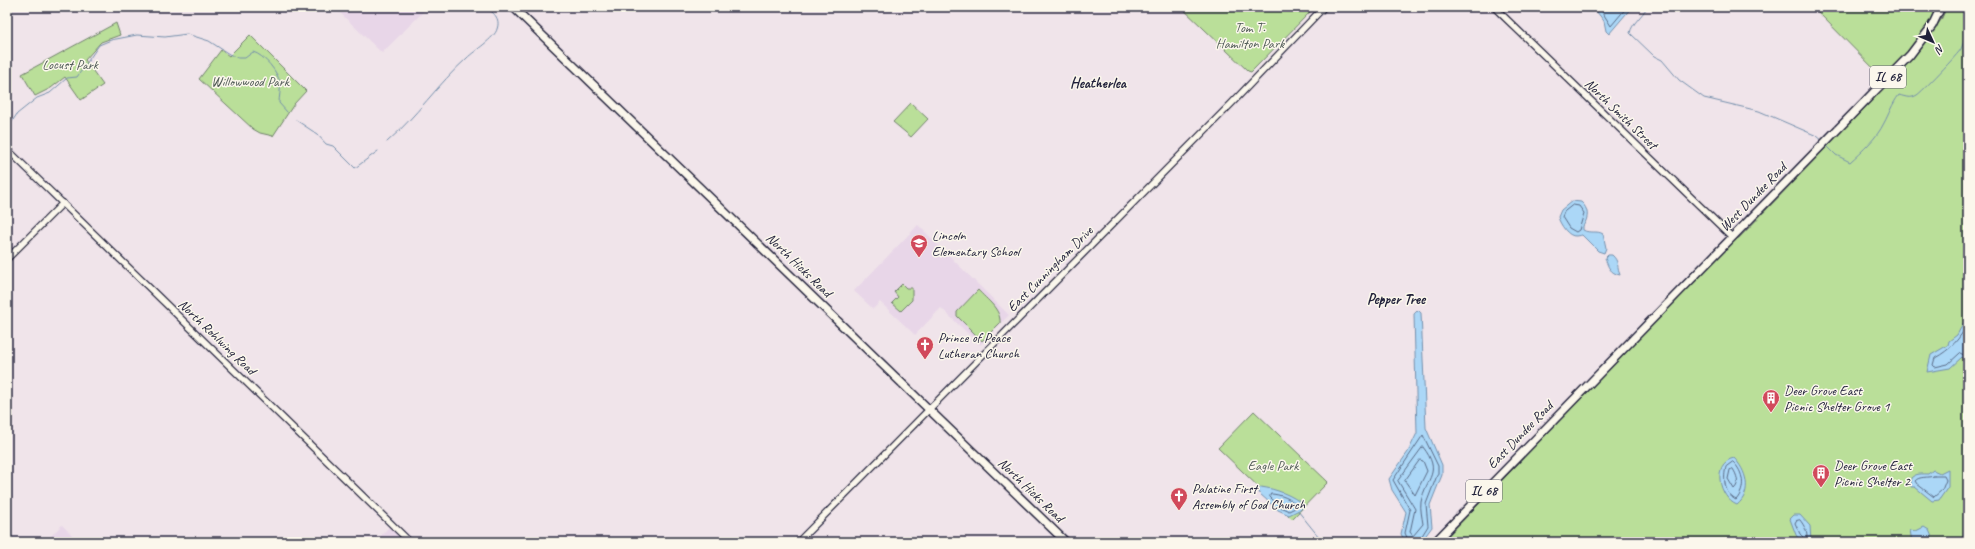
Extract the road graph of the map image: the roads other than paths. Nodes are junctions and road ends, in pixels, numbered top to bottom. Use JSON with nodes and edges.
{"nodes":[{"id":1,"x":513,"y":7,"type":"edge"},
{"id":2,"x":1324,"y":7,"type":"edge"},
{"id":3,"x":1494,"y":7,"type":"edge"},
{"id":4,"x":1941,"y":7,"type":"edge"},
{"id":5,"x":7,"y":149,"type":"edge"},
{"id":6,"x":63,"y":203,"type":"junction"},
{"id":7,"x":1732,"y":237,"type":"junction"},
{"id":8,"x":7,"y":259,"type":"edge"},
{"id":9,"x":1574,"y":398,"type":"joint"},
{"id":10,"x":929,"y":409,"type":"junction"},
{"id":11,"x":410,"y":542,"type":"edge"},
{"id":12,"x":798,"y":542,"type":"edge"},
{"id":13,"x":1066,"y":542,"type":"edge"},
{"id":14,"x":1435,"y":542,"type":"edge"}],
"edges":[{"from":1,"to":10,"type":"main road","name":"North Hicks Road"},
{"from":2,"to":10,"type":"street","name":"East Cunningham Drive"},
{"from":3,"to":7,"type":"street","name":"North Smith Street"},
{"from":4,"to":7,"type":"main road","name":"West Dundee Road","number":"IL 68"},
{"from":5,"to":6,"type":"street","name":"North Rohlwing Road"},
{"from":6,"to":8,"type":"street"},
{"from":6,"to":11,"type":"street","name":"North Rohlwing Road"},
{"from":7,"to":9,"type":"main road","name":"West Dundee Road","number":"IL 68"},
{"from":9,"to":14,"type":"main road","name":"East Dundee Road","number":"IL 68"},
{"from":10,"to":12,"type":"street","name":"East Cunningham Drive"},
{"from":10,"to":13,"type":"main road","name":"North Hicks Road"}]}
